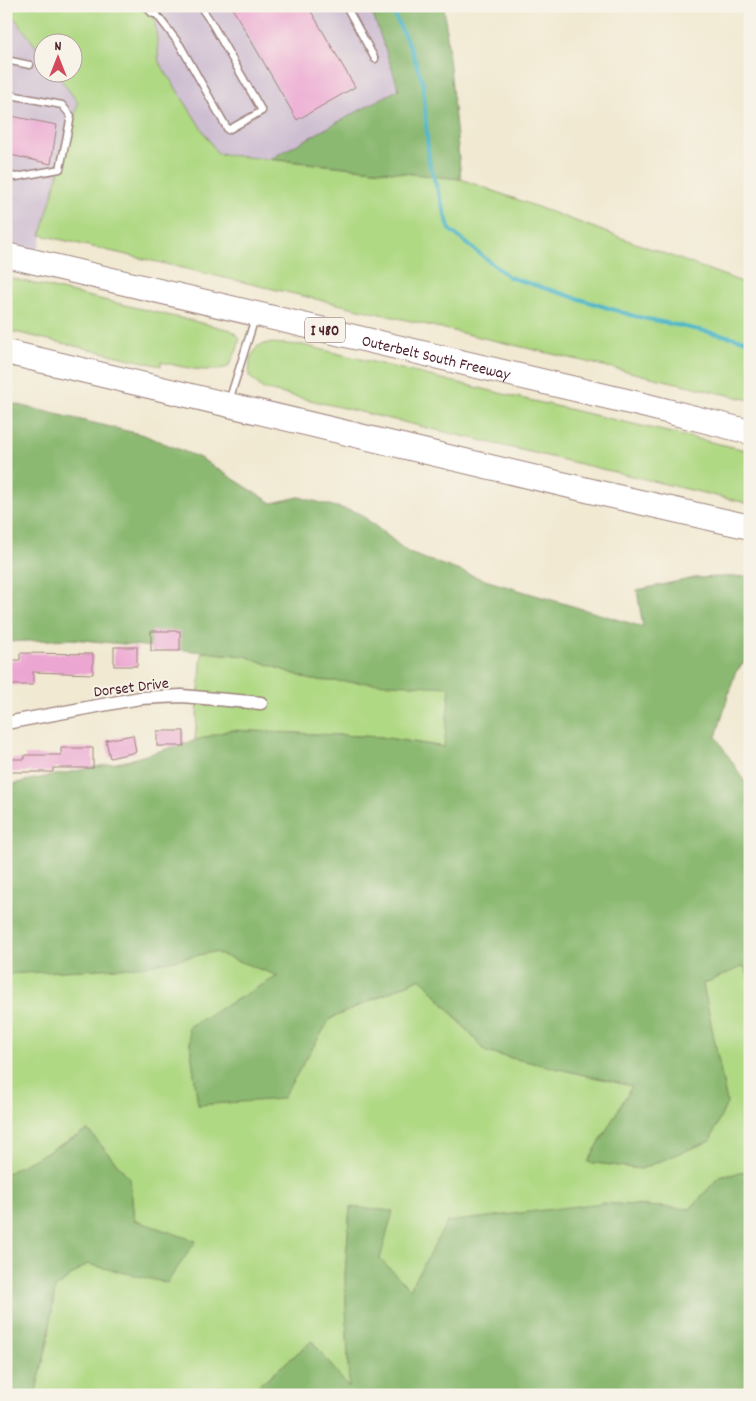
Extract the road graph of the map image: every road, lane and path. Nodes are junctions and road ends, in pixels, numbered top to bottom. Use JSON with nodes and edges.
{"nodes":[{"id":1,"x":200,"y":6,"type":"edge"},
{"id":2,"x":346,"y":6,"type":"edge"},
{"id":3,"x":152,"y":9,"type":"edge"},
{"id":4,"x":375,"y":59,"type":"dead end"},
{"id":5,"x":6,"y":60,"type":"edge"},
{"id":6,"x":30,"y":65,"type":"dead end"},
{"id":7,"x":6,"y":94,"type":"edge"},
{"id":8,"x":6,"y":175,"type":"edge"},
{"id":9,"x":6,"y":255,"type":"edge"},
{"id":10,"x":256,"y":314,"type":"junction"},
{"id":11,"x":6,"y":352,"type":"edge"},
{"id":12,"x":228,"y":405,"type":"junction"},
{"id":13,"x":643,"y":405,"type":"junction"},
{"id":14,"x":750,"y":421,"type":"edge"},
{"id":15,"x":750,"y":432,"type":"edge"},
{"id":16,"x":604,"y":494,"type":"junction"},
{"id":17,"x":750,"y":527,"type":"edge"},
{"id":18,"x":750,"y":540,"type":"edge"},
{"id":19,"x":262,"y":703,"type":"dead end"},
{"id":20,"x":6,"y":723,"type":"edge"}],
"edges":[{"from":1,"to":3,"type":"lane"},
{"from":2,"to":4,"type":"lane"},
{"from":5,"to":6,"type":"lane"},
{"from":7,"to":8,"type":"lane"},
{"from":9,"to":10,"type":"highway","name":"Outerbelt South Freeway","number":"I 480"},
{"from":10,"to":12,"type":"lane"},
{"from":10,"to":13,"type":"highway","name":"Outerbelt South Freeway","number":"I 480"},
{"from":11,"to":12,"type":"highway"},
{"from":12,"to":16,"type":"highway"},
{"from":13,"to":14,"type":"highway"},
{"from":13,"to":15,"type":"highway","name":"Outerbelt South Freeway","number":"I 480"},
{"from":16,"to":17,"type":"highway"},
{"from":16,"to":18,"type":"highway"},
{"from":19,"to":20,"type":"street","name":"Dorset Drive"}]}
